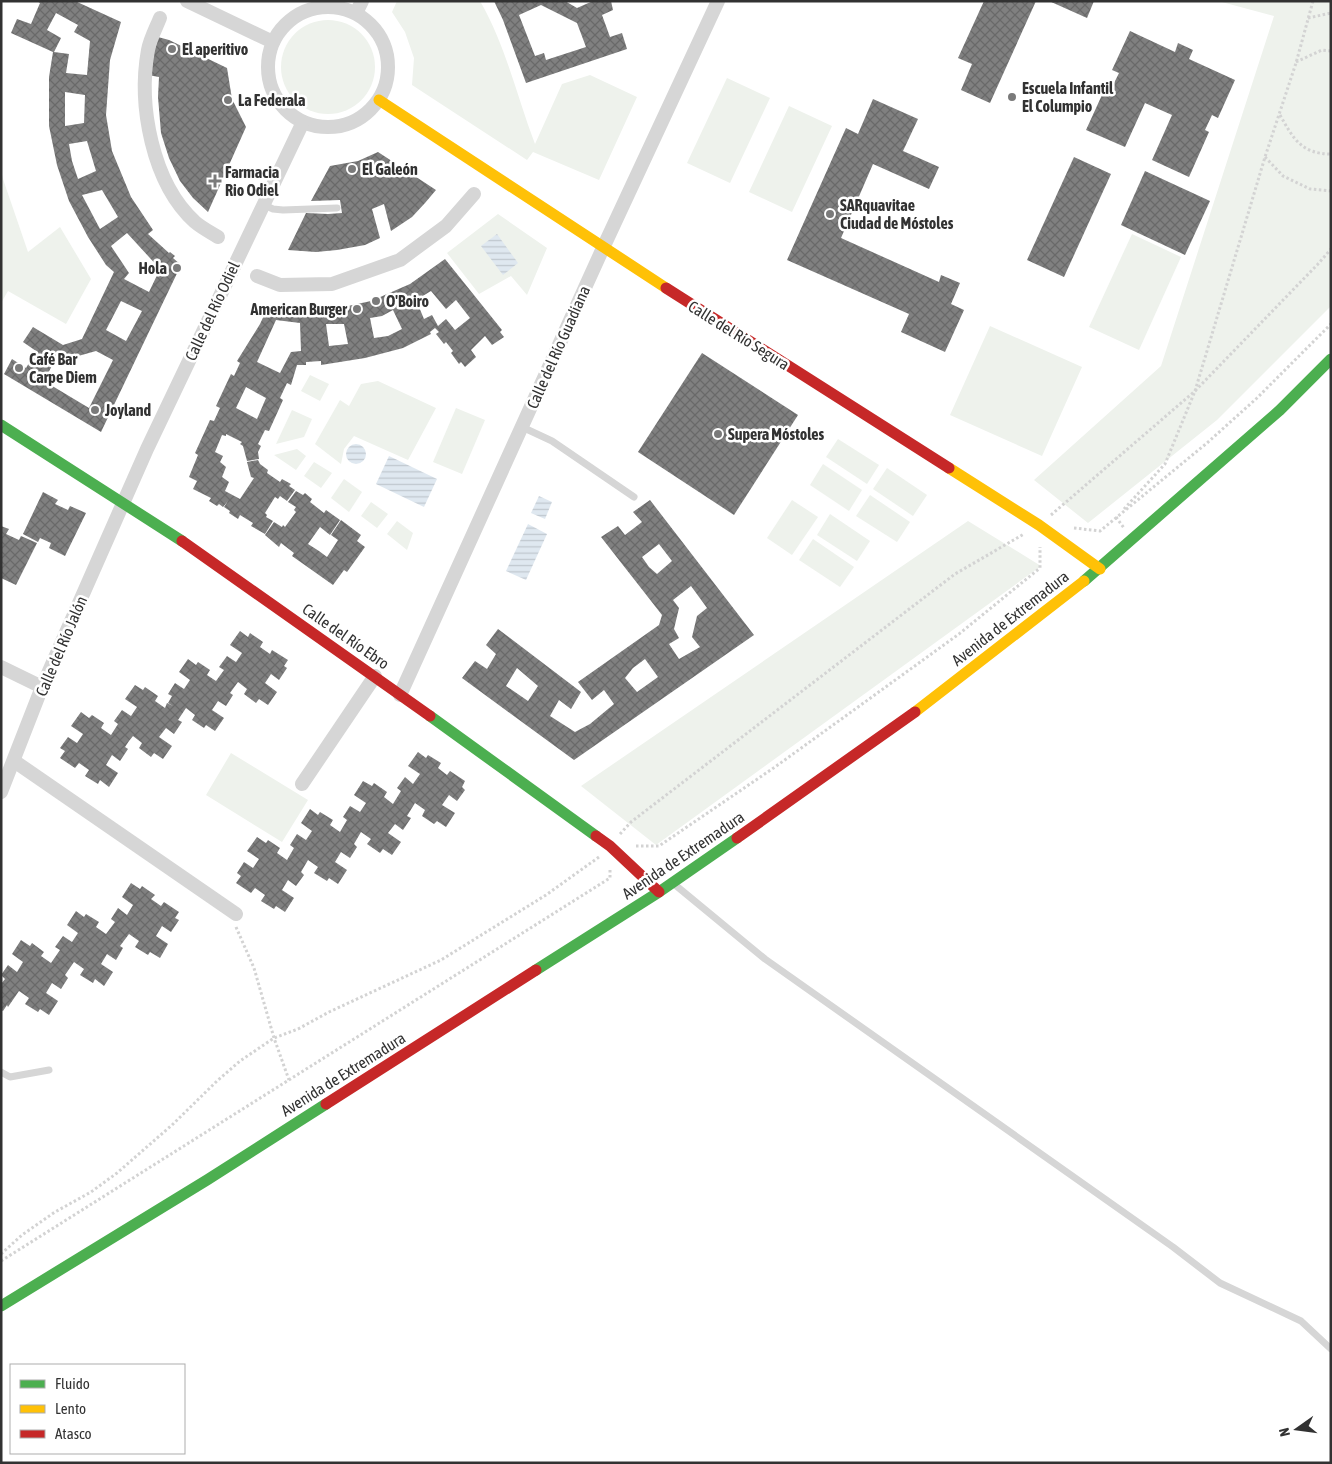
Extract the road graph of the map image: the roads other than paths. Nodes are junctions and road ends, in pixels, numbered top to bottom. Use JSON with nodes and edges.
{"nodes":[{"id":1,"x":187,"y":1,"type":"edge"},
{"id":2,"x":718,"y":1,"type":"edge"},
{"id":3,"x":359,"y":7,"type":"edge"},
{"id":4,"x":160,"y":18,"type":"dead end"},
{"id":5,"x":273,"y":42,"type":"junction"},
{"id":6,"x":379,"y":100,"type":"junction"},
{"id":7,"x":303,"y":122,"type":"junction"},
{"id":8,"x":474,"y":194,"type":"dead end"},
{"id":9,"x":262,"y":204,"type":"junction"},
{"id":10,"x":337,"y":208,"type":"dead end"},
{"id":11,"x":218,"y":237,"type":"dead end"},
{"id":12,"x":603,"y":248,"type":"junction"},
{"id":13,"x":257,"y":276,"type":"dead end"},
{"id":14,"x":1331,"y":359,"type":"edge"},
{"id":15,"x":1,"y":425,"type":"edge"},
{"id":16,"x":522,"y":427,"type":"junction"},
{"id":17,"x":634,"y":497,"type":"dead end"},
{"id":18,"x":124,"y":502,"type":"junction"},
{"id":19,"x":1100,"y":569,"type":"junction"},
{"id":20,"x":1,"y":667,"type":"edge"},
{"id":21,"x":375,"y":676,"type":"junction"},
{"id":22,"x":42,"y":687,"type":"junction"},
{"id":23,"x":400,"y":695,"type":"junction"},
{"id":24,"x":14,"y":761,"type":"junction"},
{"id":25,"x":302,"y":784,"type":"dead end"},
{"id":26,"x":1,"y":792,"type":"edge"},
{"id":27,"x":672,"y":883,"type":"junction"},
{"id":28,"x":659,"y":892,"type":"junction"},
{"id":29,"x":232,"y":911,"type":"road end"},
{"id":30,"x":50,"y":1070,"type":"dead end"},
{"id":31,"x":1,"y":1072,"type":"edge"},
{"id":32,"x":1,"y":1306,"type":"edge"},
{"id":33,"x":1331,"y":1349,"type":"edge"}],
"edges":[{"from":1,"to":5,"type":"street"},
{"from":2,"to":12,"type":"street","name":"Calle del Río Guadiana"},
{"from":3,"to":5,"type":"street"},
{"from":3,"to":6,"type":"street"},
{"from":4,"to":11,"type":"street"},
{"from":5,"to":7,"type":"street"},
{"from":6,"to":7,"type":"street"},
{"from":6,"to":12,"type":"street","name":"Calle del Río Segura"},
{"from":7,"to":9,"type":"street","name":"Calle del Río Odiel"},
{"from":8,"to":13,"type":"street"},
{"from":9,"to":10,"type":"lane"},
{"from":9,"to":18,"type":"street","name":"Calle del Río Odiel"},
{"from":12,"to":16,"type":"street","name":"Calle del Río Guadiana"},
{"from":12,"to":19,"type":"street","name":"Calle del Río Segura"},
{"from":14,"to":19,"type":"street","name":"Avenida de Extremadura"},
{"from":15,"to":18,"type":"street","name":"Calle del Río Ebro"},
{"from":16,"to":17,"type":"lane"},
{"from":16,"to":23,"type":"street","name":"Calle del Río Guadiana"},
{"from":18,"to":21,"type":"street","name":"Calle del Río Ebro"},
{"from":18,"to":22,"type":"street","name":"Calle del Río Jalón"},
{"from":19,"to":27,"type":"street","name":"Avenida de Extremadura"},
{"from":20,"to":22,"type":"street"},
{"from":21,"to":23,"type":"street","name":"Calle del Río Ebro"},
{"from":21,"to":25,"type":"street"},
{"from":22,"to":24,"type":"street","name":"Calle del Río Jalón"},
{"from":23,"to":28,"type":"street","name":"Calle del Río Ebro"},
{"from":24,"to":26,"type":"street","name":"Calle del Río Jalón"},
{"from":24,"to":29,"type":"street"},
{"from":27,"to":28,"type":"street","name":"Avenida de Extremadura"},
{"from":27,"to":33,"type":"lane"},
{"from":28,"to":32,"type":"street","name":"Avenida de Extremadura"},
{"from":30,"to":31,"type":"lane"}]}
